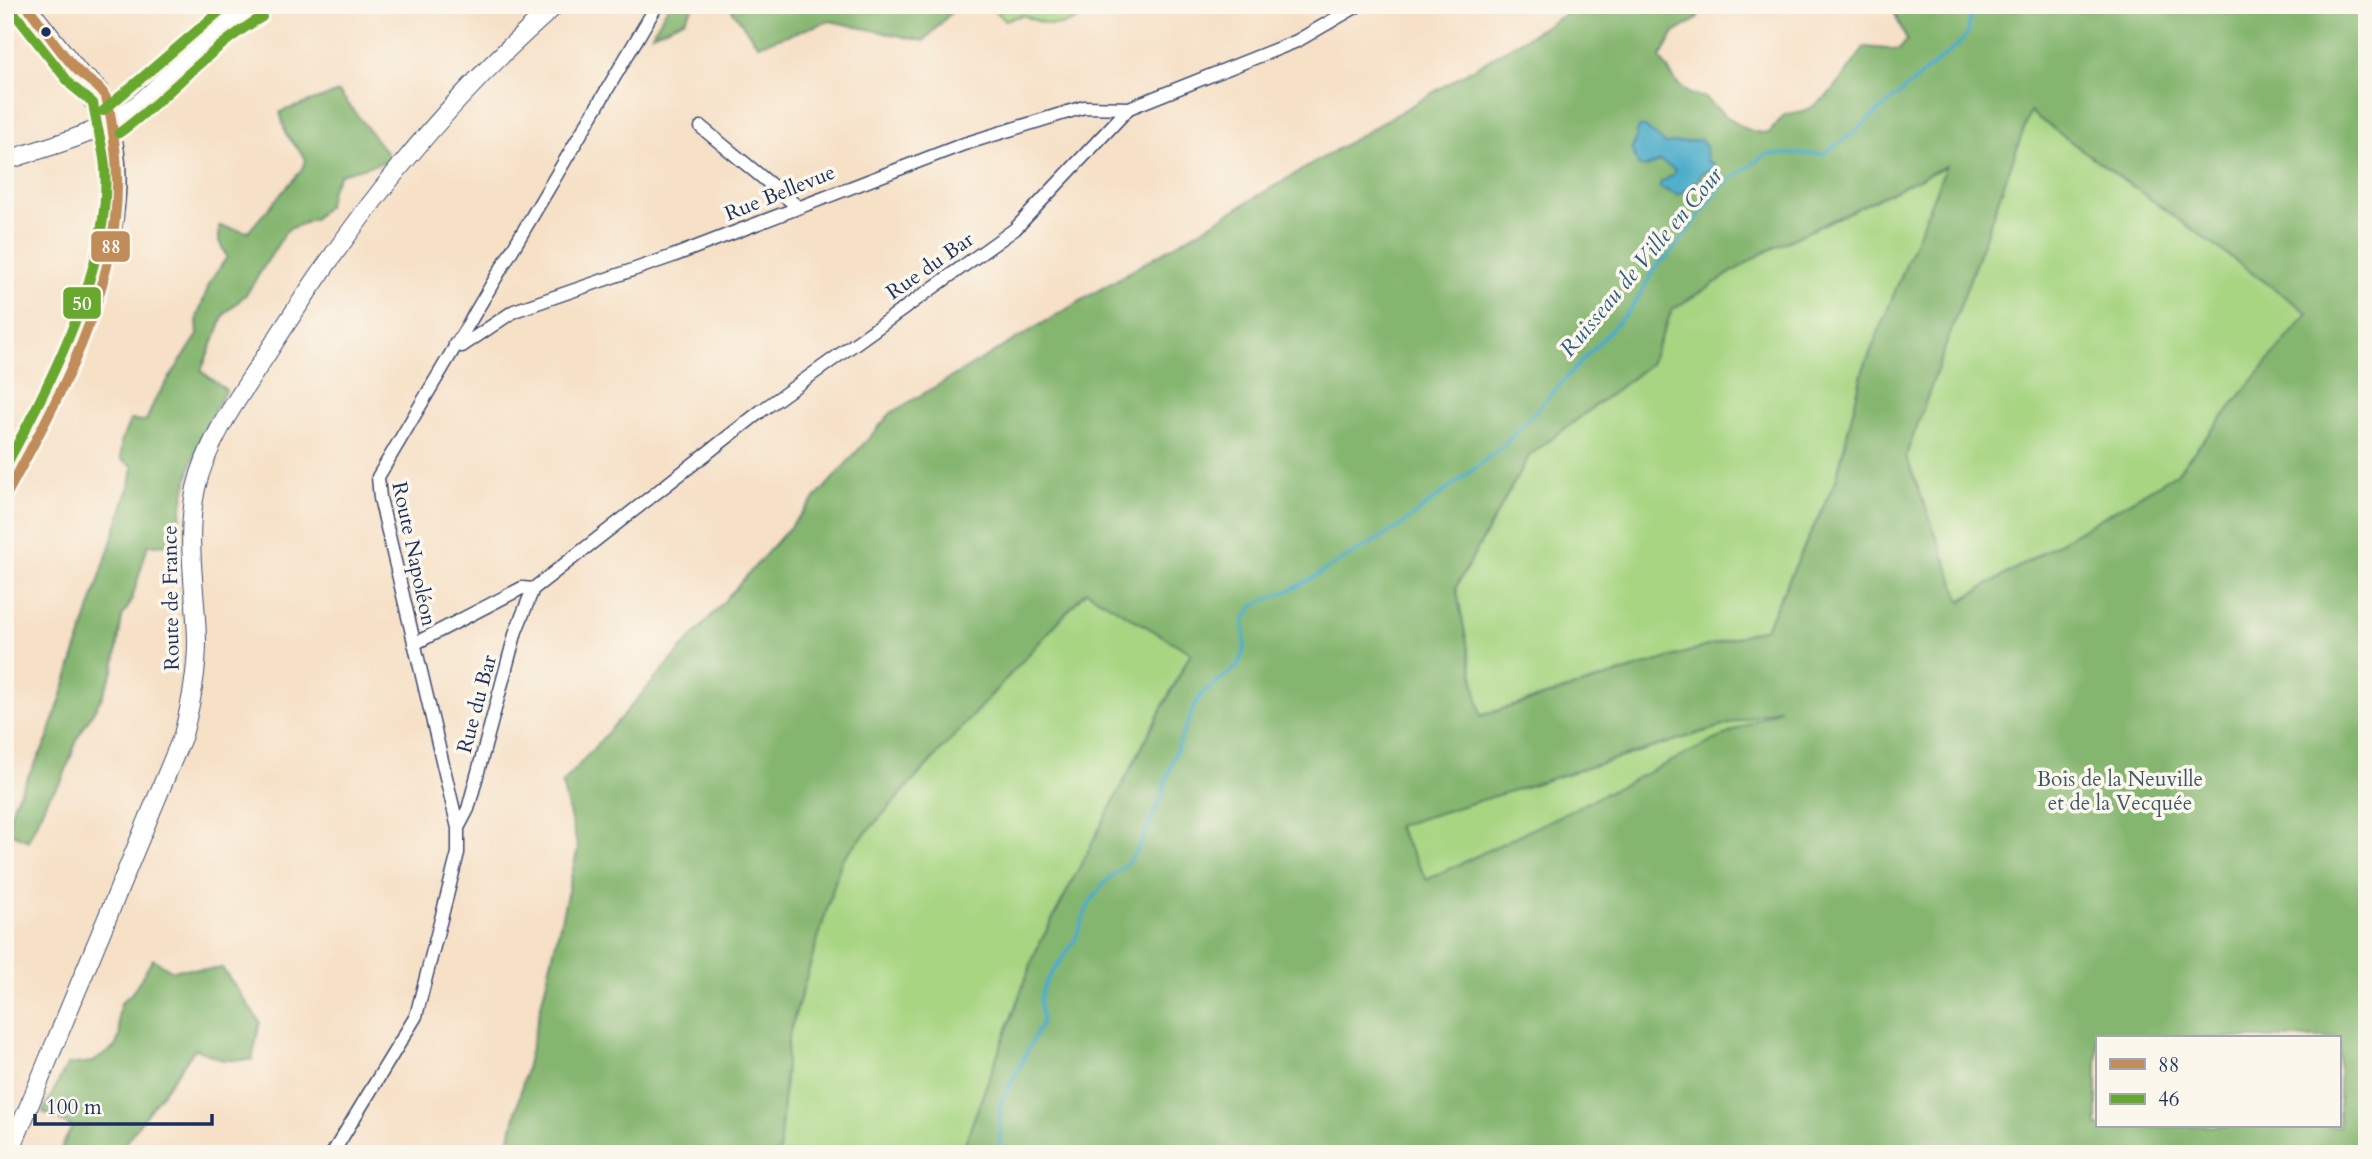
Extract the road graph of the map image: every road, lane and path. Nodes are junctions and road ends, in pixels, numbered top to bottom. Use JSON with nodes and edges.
{"nodes":[{"id":1,"x":26,"y":5,"type":"edge"},
{"id":2,"x":215,"y":5,"type":"edge"},
{"id":3,"x":255,"y":5,"type":"edge"},
{"id":4,"x":556,"y":5,"type":"edge"},
{"id":5,"x":657,"y":5,"type":"edge"},
{"id":6,"x":1359,"y":5,"type":"edge"},
{"id":7,"x":223,"y":23,"type":"junction"},
{"id":8,"x":1129,"y":108,"type":"junction"},
{"id":9,"x":111,"y":122,"type":"junction"},
{"id":10,"x":701,"y":127,"type":"dead end"},
{"id":11,"x":5,"y":161,"type":"edge"},
{"id":12,"x":798,"y":207,"type":"junction"},
{"id":13,"x":455,"y":344,"type":"junction"},
{"id":14,"x":5,"y":498,"type":"edge"},
{"id":15,"x":533,"y":589,"type":"junction"},
{"id":16,"x":414,"y":644,"type":"junction"},
{"id":17,"x":458,"y":828,"type":"junction"},
{"id":18,"x":9,"y":1154,"type":"edge"},
{"id":19,"x":332,"y":1154,"type":"edge"}],
"edges":[{"from":1,"to":9,"type":"main road"},
{"from":2,"to":7,"type":"street"},
{"from":3,"to":7,"type":"main road"},
{"from":4,"to":18,"type":"main road","name":"Route de France"},
{"from":5,"to":13,"type":"street","name":"Route Napoléon"},
{"from":6,"to":8,"type":"street","name":"Rue du Bar"},
{"from":7,"to":9,"type":"main road"},
{"from":8,"to":12,"type":"street","name":"Rue Bellevue"},
{"from":8,"to":15,"type":"street","name":"Rue du Bar"},
{"from":9,"to":11,"type":"main road"},
{"from":9,"to":14,"type":"street"},
{"from":10,"to":12,"type":"street"},
{"from":12,"to":13,"type":"street","name":"Rue Bellevue"},
{"from":13,"to":16,"type":"street","name":"Route Napoléon"},
{"from":15,"to":16,"type":"street","name":"Rue du Bar"},
{"from":15,"to":17,"type":"street","name":"Rue du Bar"},
{"from":16,"to":17,"type":"street","name":"Route Napoléon"},
{"from":17,"to":19,"type":"street","name":"Route Napoléon"}]}
